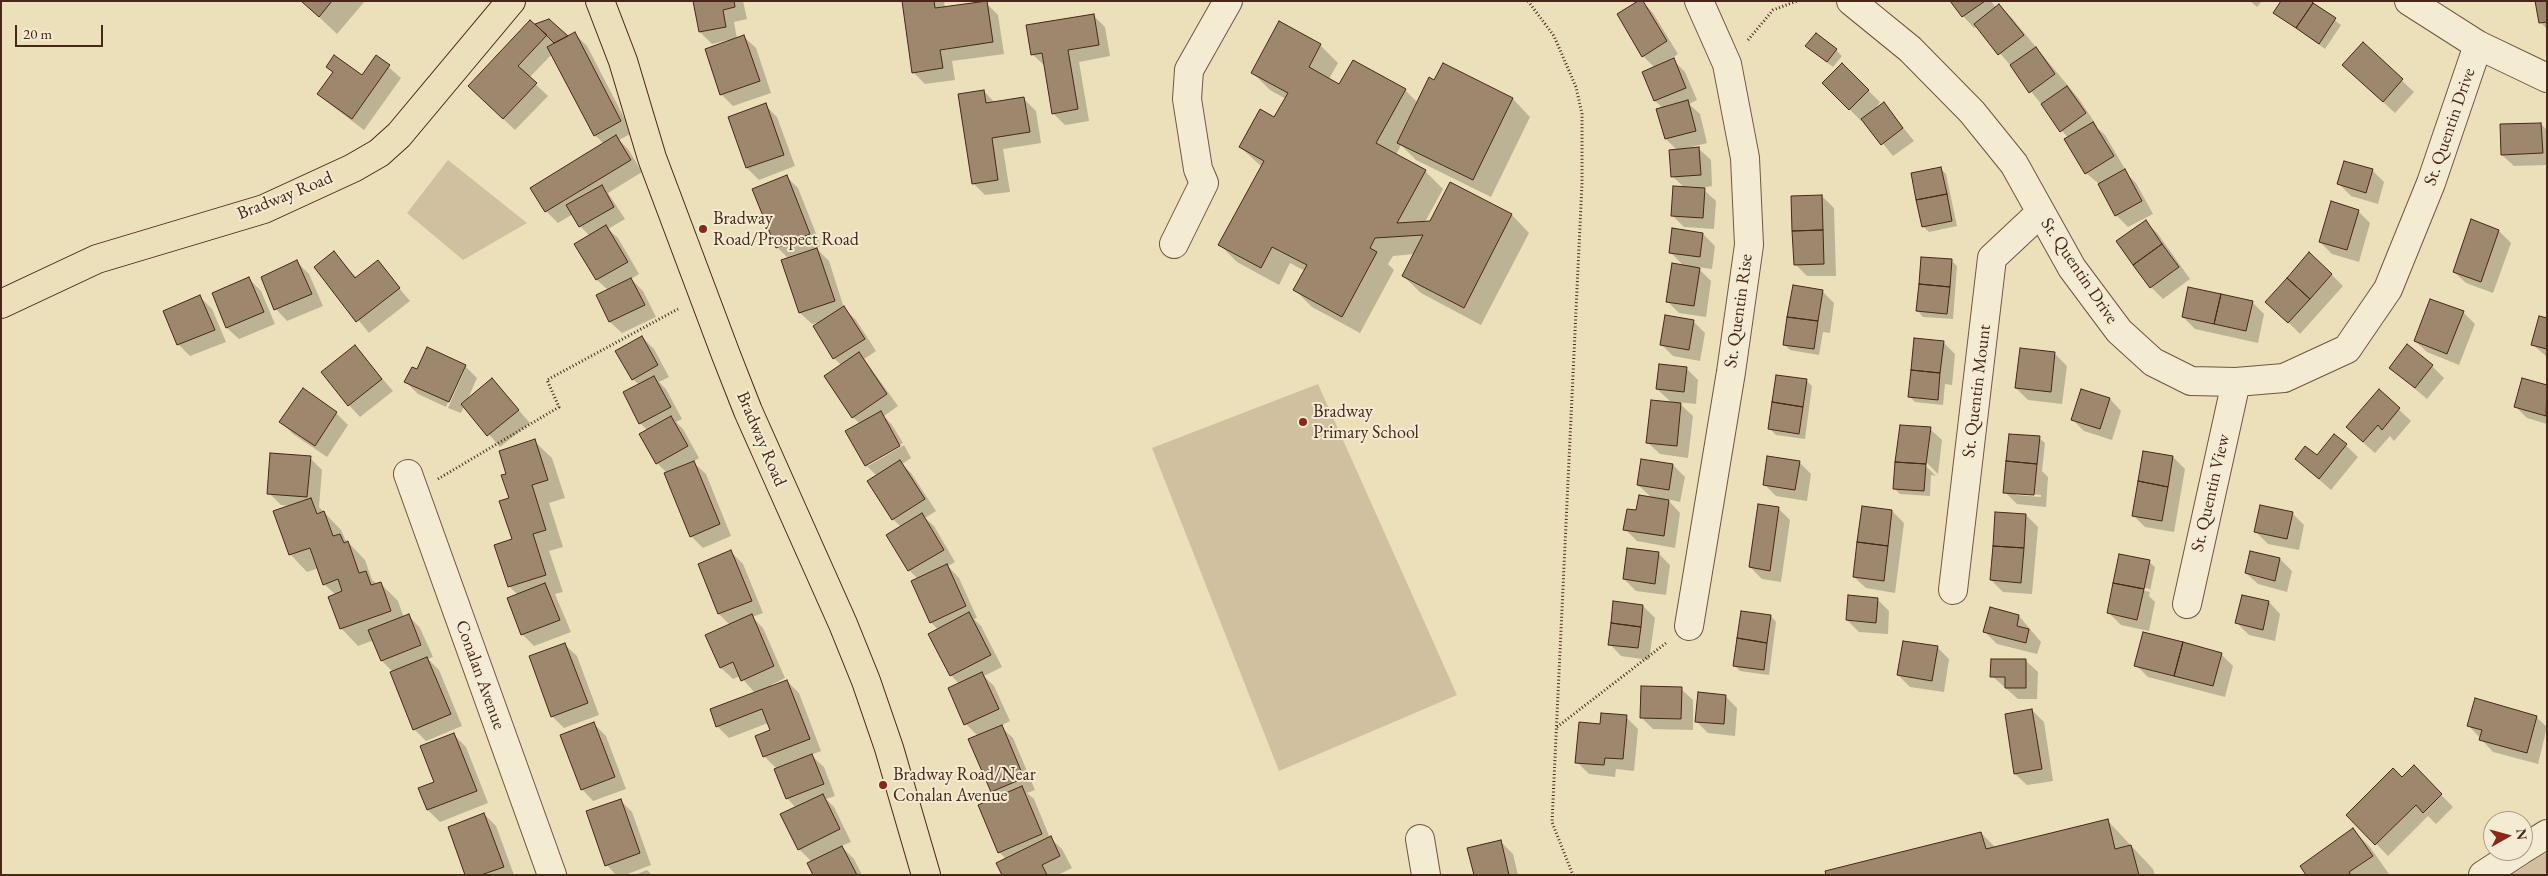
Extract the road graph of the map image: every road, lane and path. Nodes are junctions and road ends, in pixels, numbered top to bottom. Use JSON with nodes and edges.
{"nodes":[{"id":1,"x":510,"y":1,"type":"edge"},
{"id":2,"x":600,"y":1,"type":"edge"},
{"id":3,"x":1228,"y":1,"type":"edge"},
{"id":4,"x":1528,"y":1,"type":"edge"},
{"id":5,"x":1699,"y":1,"type":"edge"},
{"id":6,"x":1797,"y":1,"type":"edge"},
{"id":7,"x":1851,"y":1,"type":"edge"},
{"id":8,"x":2408,"y":1,"type":"edge"},
{"id":9,"x":2478,"y":46,"type":"junction"},
{"id":10,"x":1727,"y":64,"type":"junction"},
{"id":11,"x":2547,"y":78,"type":"edge"},
{"id":12,"x":2040,"y":213,"type":"junction"},
{"id":13,"x":1174,"y":244,"type":"dead end"},
{"id":14,"x":703,"y":295,"type":"junction"},
{"id":15,"x":1,"y":304,"type":"edge"},
{"id":16,"x":2236,"y":382,"type":"junction"},
{"id":17,"x":412,"y":484,"type":"joint"},
{"id":18,"x":1953,"y":590,"type":"dead end"},
{"id":19,"x":2187,"y":604,"type":"dead end"},
{"id":20,"x":1689,"y":626,"type":"joint"},
{"id":21,"x":1557,"y":727,"type":"junction"},
{"id":22,"x":2547,"y":834,"type":"edge"},
{"id":23,"x":1420,"y":839,"type":"dead end"},
{"id":24,"x":2533,"y":843,"type":"edge"},
{"id":25,"x":2505,"y":861,"type":"edge"},
{"id":26,"x":552,"y":875,"type":"edge"},
{"id":27,"x":926,"y":875,"type":"edge"},
{"id":28,"x":1426,"y":875,"type":"edge"},
{"id":29,"x":1572,"y":875,"type":"edge"},
{"id":30,"x":2483,"y":875,"type":"edge"}],
"edges":[{"from":1,"to":15,"type":"main road","name":"Bradway Road"},
{"from":2,"to":14,"type":"main road","name":"Bradway Road"},
{"from":3,"to":13,"type":"street"},
{"from":4,"to":21,"type":"path"},
{"from":5,"to":10,"type":"street","name":"St. Quentin Rise"},
{"from":6,"to":10,"type":"path"},
{"from":7,"to":12,"type":"street","name":"St. Quentin Drive"},
{"from":8,"to":9,"type":"street"},
{"from":9,"to":11,"type":"street"},
{"from":9,"to":16,"type":"street","name":"St. Quentin Drive"},
{"from":10,"to":20,"type":"street","name":"St. Quentin Rise"},
{"from":12,"to":16,"type":"street","name":"St. Quentin Drive"},
{"from":12,"to":18,"type":"street","name":"St. Quentin Mount"},
{"from":14,"to":17,"type":"path"},
{"from":14,"to":27,"type":"main road","name":"Bradway Road"},
{"from":16,"to":19,"type":"street","name":"St. Quentin View"},
{"from":17,"to":26,"type":"street","name":"Conalan Avenue"},
{"from":20,"to":21,"type":"path"},
{"from":21,"to":29,"type":"path"},
{"from":22,"to":24,"type":"street"},
{"from":23,"to":28,"type":"street"},
{"from":25,"to":30,"type":"street"}]}
